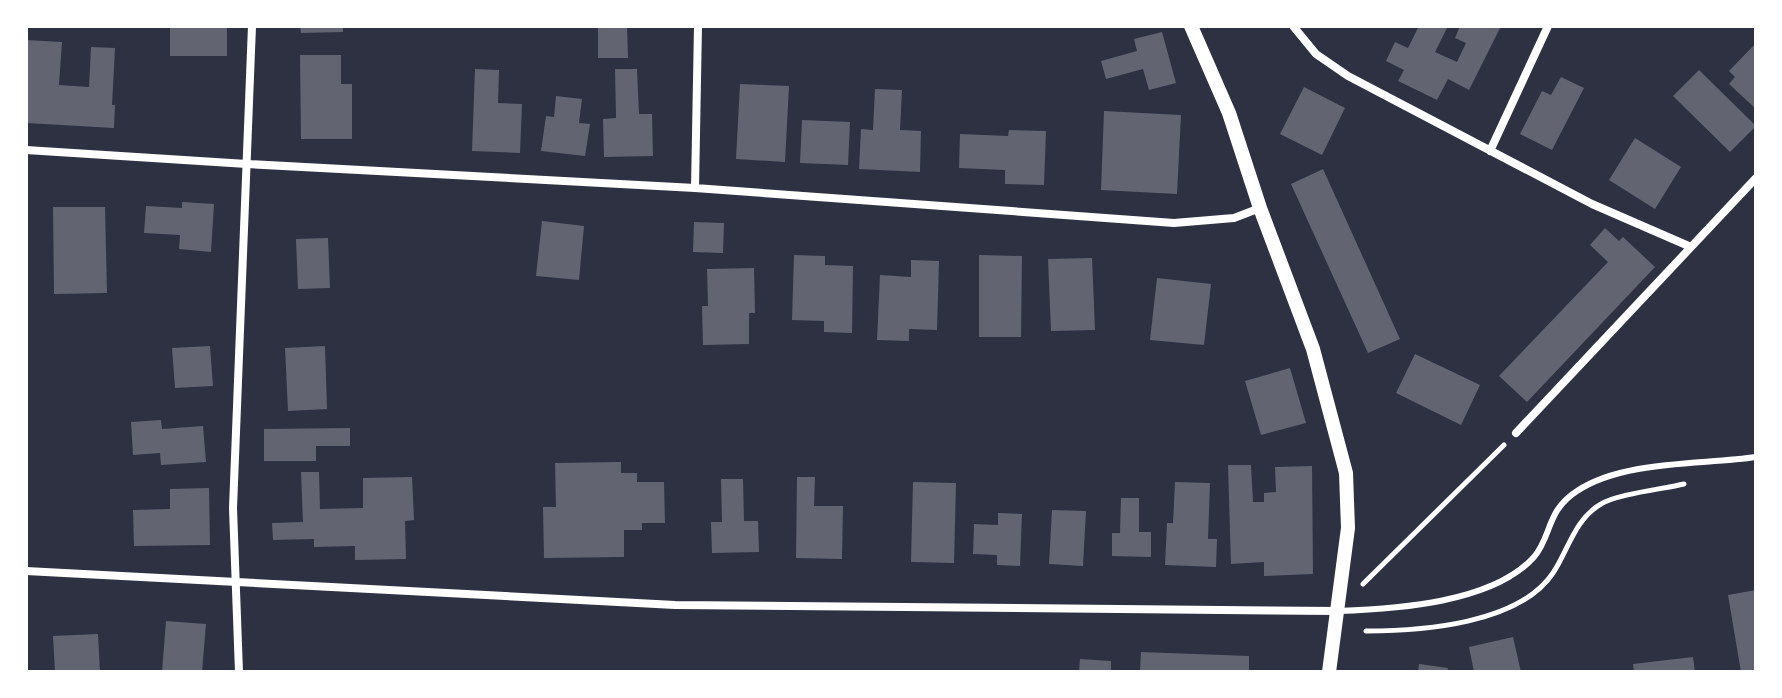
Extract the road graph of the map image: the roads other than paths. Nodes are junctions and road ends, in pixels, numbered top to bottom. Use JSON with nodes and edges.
{"nodes":[{"id":1,"x":252,"y":26,"type":"edge"},
{"id":2,"x":698,"y":26,"type":"edge"},
{"id":3,"x":1192,"y":26,"type":"edge"},
{"id":4,"x":1293,"y":26,"type":"edge"},
{"id":5,"x":1548,"y":26,"type":"edge"},
{"id":6,"x":26,"y":150,"type":"edge"},
{"id":7,"x":1490,"y":151,"type":"junction"},
{"id":8,"x":247,"y":164,"type":"junction"},
{"id":9,"x":1756,"y":178,"type":"edge"},
{"id":10,"x":695,"y":188,"type":"junction"},
{"id":11,"x":1260,"y":208,"type":"junction"},
{"id":12,"x":1691,"y":247,"type":"junction"},
{"id":13,"x":1516,"y":433,"type":"road end"},
{"id":14,"x":1756,"y":457,"type":"edge"},
{"id":15,"x":26,"y":571,"type":"edge"},
{"id":16,"x":236,"y":582,"type":"junction"},
{"id":17,"x":1337,"y":611,"type":"junction"},
{"id":18,"x":239,"y":672,"type":"edge"},
{"id":19,"x":1329,"y":672,"type":"edge"}],
"edges":[{"from":1,"to":8,"type":"street"},
{"from":2,"to":10,"type":"street"},
{"from":3,"to":11,"type":"street"},
{"from":4,"to":7,"type":"street"},
{"from":5,"to":7,"type":"street"},
{"from":6,"to":8,"type":"street"},
{"from":7,"to":12,"type":"street"},
{"from":8,"to":10,"type":"street"},
{"from":8,"to":16,"type":"street"},
{"from":9,"to":12,"type":"street"},
{"from":10,"to":11,"type":"street"},
{"from":11,"to":17,"type":"street"},
{"from":12,"to":13,"type":"street"},
{"from":14,"to":17,"type":"lane"},
{"from":15,"to":16,"type":"street"},
{"from":16,"to":17,"type":"street"},
{"from":16,"to":18,"type":"street"},
{"from":17,"to":19,"type":"street"}]}
